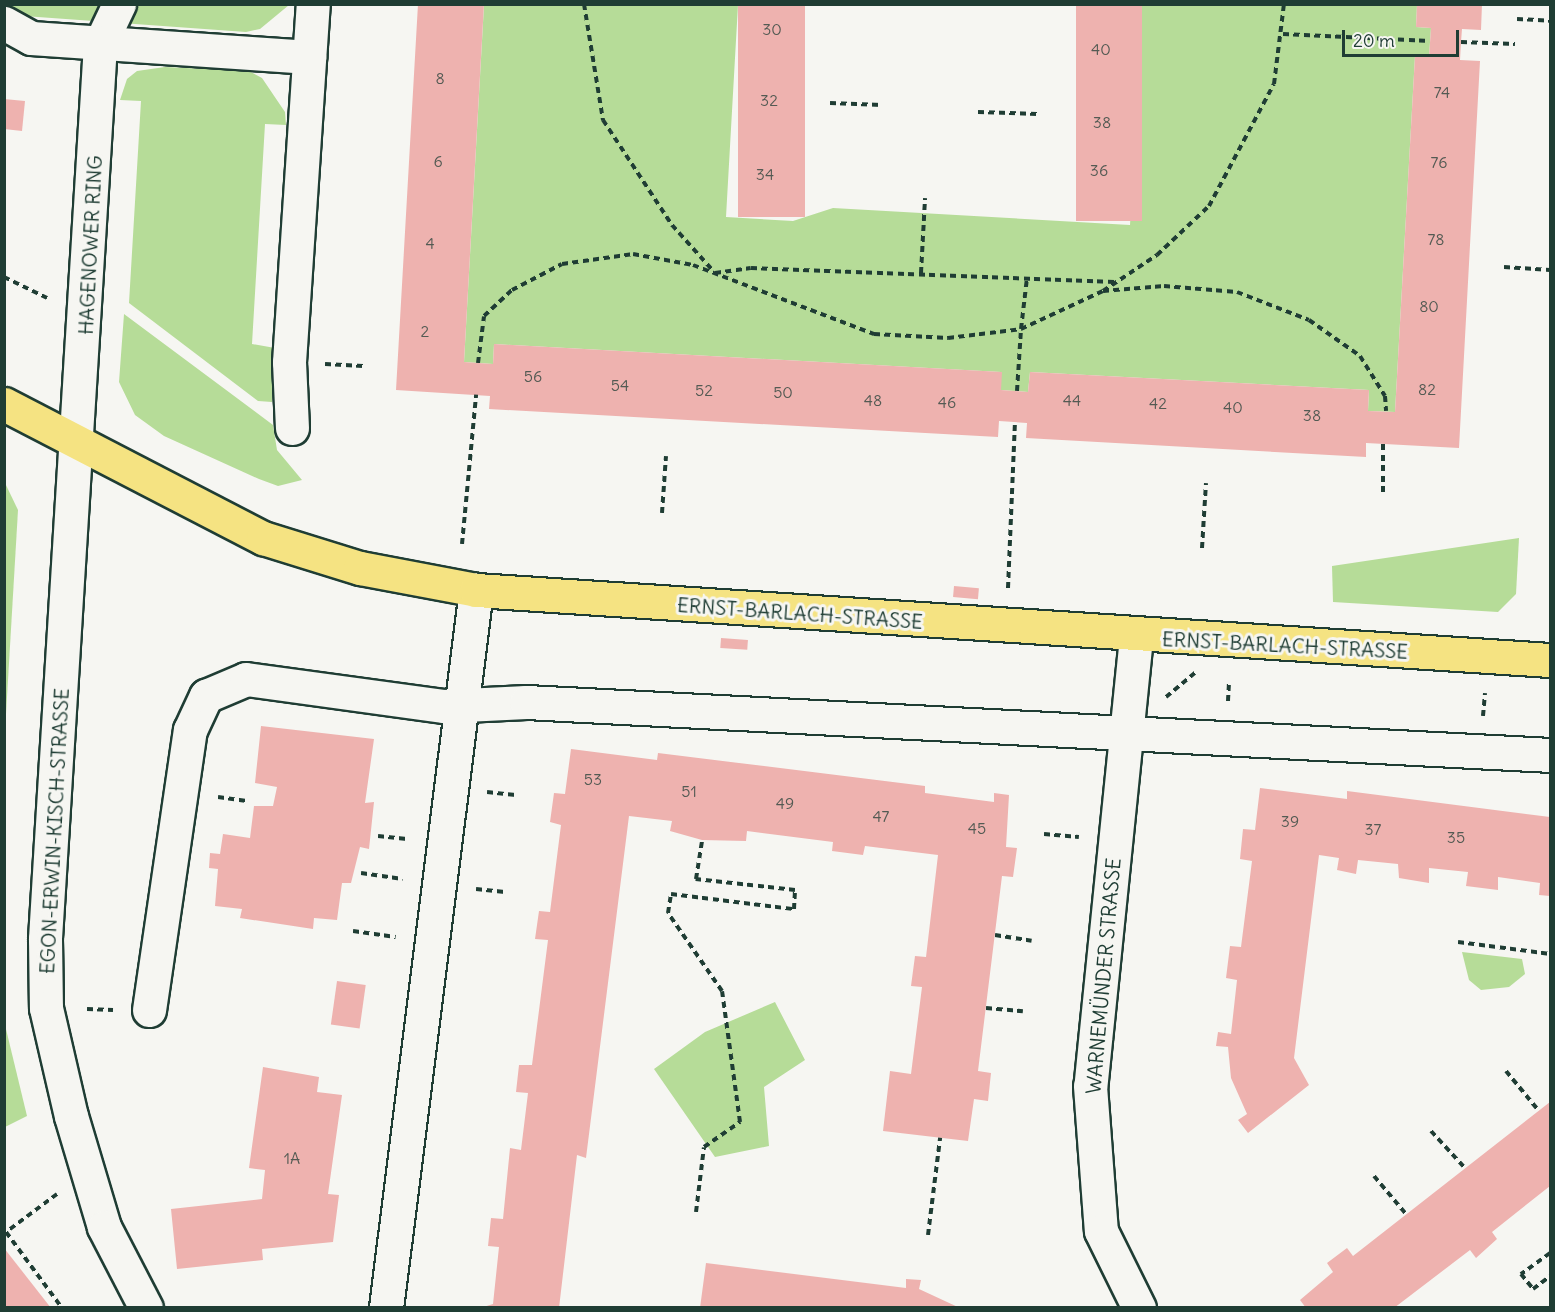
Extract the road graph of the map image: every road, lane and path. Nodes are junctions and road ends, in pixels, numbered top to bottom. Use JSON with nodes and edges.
{"nodes":[{"id":1,"x":119,"y":4,"type":"edge"},
{"id":2,"x":313,"y":4,"type":"edge"},
{"id":3,"x":584,"y":4,"type":"edge"},
{"id":4,"x":1284,"y":4,"type":"edge"},
{"id":5,"x":1517,"y":19,"type":"dead end"},
{"id":6,"x":1551,"y":21,"type":"edge"},
{"id":7,"x":4,"y":23,"type":"edge"},
{"id":8,"x":1283,"y":34,"type":"junction"},
{"id":9,"x":1430,"y":41,"type":"dead end"},
{"id":10,"x":1461,"y":42,"type":"dead end"},
{"id":11,"x":100,"y":44,"type":"junction"},
{"id":12,"x":1515,"y":44,"type":"dead end"},
{"id":13,"x":309,"y":57,"type":"junction"},
{"id":14,"x":830,"y":103,"type":"dead end"},
{"id":15,"x":882,"y":105,"type":"dead end"},
{"id":16,"x":978,"y":112,"type":"dead end"},
{"id":17,"x":1037,"y":114,"type":"dead end"},
{"id":18,"x":925,"y":198,"type":"dead end"},
{"id":19,"x":1504,"y":267,"type":"dead end"},
{"id":20,"x":1551,"y":270,"type":"edge"},
{"id":21,"x":715,"y":273,"type":"junction"},
{"id":22,"x":921,"y":273,"type":"junction"},
{"id":23,"x":4,"y":278,"type":"edge"},
{"id":24,"x":1027,"y":278,"type":"junction"},
{"id":25,"x":1115,"y":282,"type":"junction"},
{"id":26,"x":1103,"y":291,"type":"junction"},
{"id":27,"x":55,"y":302,"type":"dead end"},
{"id":28,"x":1021,"y":329,"type":"junction"},
{"id":29,"x":478,"y":363,"type":"dead end"},
{"id":30,"x":1017,"y":391,"type":"dead end"},
{"id":31,"x":476,"y":395,"type":"dead end"},
{"id":32,"x":4,"y":404,"type":"edge"},
{"id":33,"x":1386,"y":411,"type":"dead end"},
{"id":34,"x":1015,"y":422,"type":"dead end"},
{"id":35,"x":292,"y":428,"type":"dead end"},
{"id":36,"x":1383,"y":444,"type":"dead end"},
{"id":37,"x":78,"y":445,"type":"junction"},
{"id":38,"x":666,"y":456,"type":"dead end"},
{"id":39,"x":1206,"y":483,"type":"dead end"},
{"id":40,"x":1383,"y":492,"type":"dead end"},
{"id":41,"x":662,"y":513,"type":"dead end"},
{"id":42,"x":462,"y":544,"type":"dead end"},
{"id":43,"x":1202,"y":548,"type":"dead end"},
{"id":44,"x":476,"y":590,"type":"junction"},
{"id":45,"x":1008,"y":595,"type":"dead end"},
{"id":46,"x":1136,"y":637,"type":"junction"},
{"id":47,"x":1199,"y":640,"type":"junction"},
{"id":48,"x":1551,"y":660,"type":"edge"},
{"id":49,"x":462,"y":704,"type":"junction"},
{"id":50,"x":1142,"y":733,"type":"junction"},
{"id":51,"x":1551,"y":755,"type":"edge"},
{"id":52,"x":702,"y":840,"type":"dead end"},
{"id":53,"x":995,"y":935,"type":"dead end"},
{"id":54,"x":1032,"y":940,"type":"dead end"},
{"id":55,"x":1458,"y":942,"type":"dead end"},
{"id":56,"x":1551,"y":954,"type":"edge"},
{"id":57,"x":986,"y":1008,"type":"dead end"},
{"id":58,"x":149,"y":1010,"type":"dead end"},
{"id":59,"x":1023,"y":1011,"type":"dead end"},
{"id":60,"x":1506,"y":1071,"type":"dead end"},
{"id":61,"x":1539,"y":1111,"type":"dead end"},
{"id":62,"x":1431,"y":1131,"type":"dead end"},
{"id":63,"x":940,"y":1138,"type":"dead end"},
{"id":64,"x":1465,"y":1168,"type":"dead end"},
{"id":65,"x":1374,"y":1176,"type":"dead end"},
{"id":66,"x":58,"y":1194,"type":"dead end"},
{"id":67,"x":696,"y":1212,"type":"dead end"},
{"id":68,"x":1406,"y":1214,"type":"dead end"},
{"id":69,"x":928,"y":1235,"type":"dead end"},
{"id":70,"x":1551,"y":1253,"type":"edge"},
{"id":71,"x":1551,"y":1276,"type":"edge"},
{"id":72,"x":62,"y":1308,"type":"edge"},
{"id":73,"x":146,"y":1308,"type":"edge"},
{"id":74,"x":386,"y":1308,"type":"edge"},
{"id":75,"x":1139,"y":1308,"type":"edge"}],
"edges":[{"from":1,"to":11,"type":"street"},
{"from":2,"to":13,"type":"street"},
{"from":3,"to":21,"type":"path"},
{"from":4,"to":8,"type":"path"},
{"from":5,"to":6,"type":"path"},
{"from":7,"to":11,"type":"street"},
{"from":8,"to":9,"type":"path"},
{"from":8,"to":25,"type":"path"},
{"from":10,"to":12,"type":"path"},
{"from":11,"to":13,"type":"street"},
{"from":11,"to":37,"type":"street","name":"HAGENOWER RING"},
{"from":13,"to":35,"type":"street"},
{"from":14,"to":15,"type":"path"},
{"from":16,"to":17,"type":"path"},
{"from":18,"to":22,"type":"path"},
{"from":19,"to":20,"type":"path"},
{"from":21,"to":22,"type":"path"},
{"from":21,"to":28,"type":"path"},
{"from":21,"to":29,"type":"path"},
{"from":22,"to":24,"type":"path"},
{"from":23,"to":27,"type":"path"},
{"from":24,"to":25,"type":"path"},
{"from":24,"to":28,"type":"path"},
{"from":25,"to":26,"type":"path"},
{"from":26,"to":28,"type":"path"},
{"from":26,"to":33,"type":"path"},
{"from":28,"to":30,"type":"path"},
{"from":31,"to":42,"type":"path"},
{"from":32,"to":37,"type":"main road","name":"ERNST-BARLACH-STRASSE"},
{"from":34,"to":45,"type":"path"},
{"from":36,"to":40,"type":"path"},
{"from":37,"to":44,"type":"main road","name":"ERNST-BARLACH-STRASSE"},
{"from":37,"to":73,"type":"street","name":"EGON-ERWIN-KISCH-STRASSE"},
{"from":38,"to":41,"type":"path"},
{"from":39,"to":43,"type":"path"},
{"from":44,"to":46,"type":"main road","name":"ERNST-BARLACH-STRASSE"},
{"from":44,"to":49,"type":"street"},
{"from":46,"to":47,"type":"main road","name":"ERNST-BARLACH-STRASSE"},
{"from":46,"to":50,"type":"street","name":"WARNEMÜNDER STRASSE"},
{"from":47,"to":48,"type":"main road","name":"ERNST-BARLACH-STRASSE"},
{"from":47,"to":50,"type":"path"},
{"from":49,"to":50,"type":"street"},
{"from":49,"to":58,"type":"street"},
{"from":49,"to":74,"type":"street"},
{"from":50,"to":51,"type":"street"},
{"from":50,"to":75,"type":"street","name":"WARNEMÜNDER STRASSE"},
{"from":52,"to":67,"type":"path"},
{"from":53,"to":54,"type":"path"},
{"from":55,"to":56,"type":"path"},
{"from":57,"to":59,"type":"path"},
{"from":60,"to":61,"type":"path"},
{"from":62,"to":64,"type":"path"},
{"from":63,"to":69,"type":"path"},
{"from":65,"to":68,"type":"path"},
{"from":66,"to":72,"type":"path"},
{"from":70,"to":71,"type":"path"}]}
